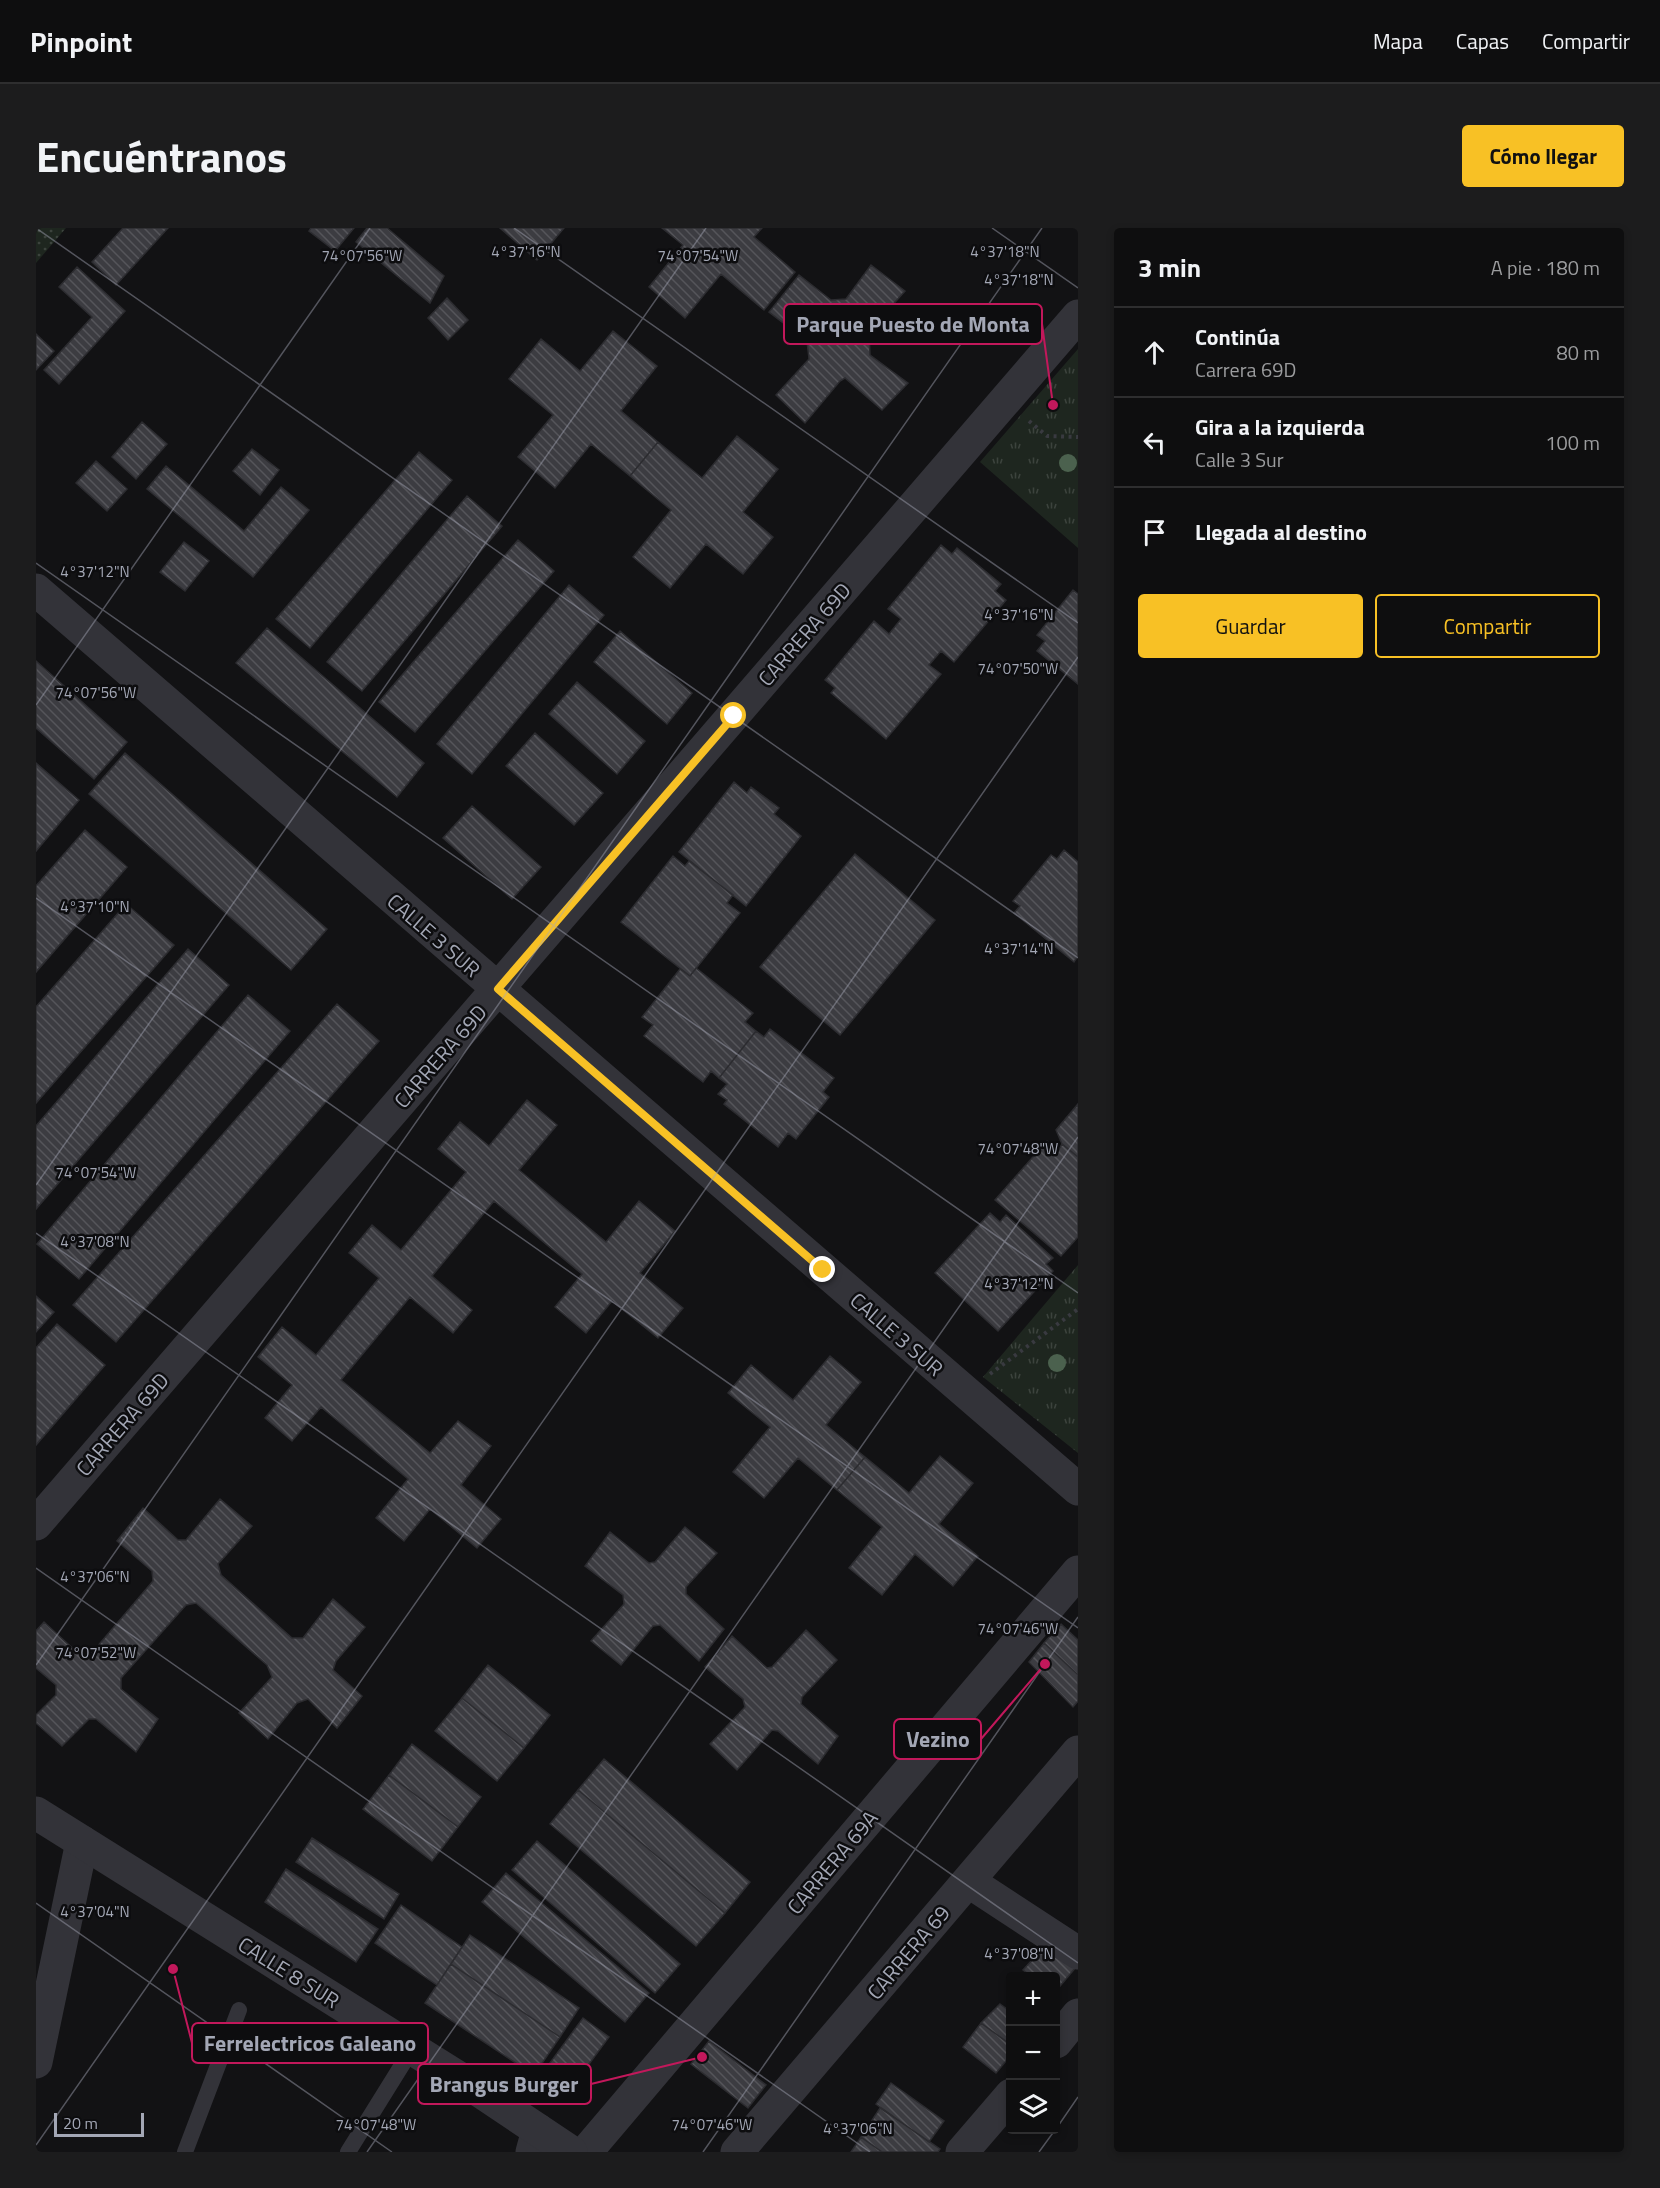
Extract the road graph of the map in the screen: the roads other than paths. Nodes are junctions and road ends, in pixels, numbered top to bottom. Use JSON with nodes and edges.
{"nodes":[{"id":1,"x":1078,"y":316,"type":"edge"},
{"id":2,"x":36,"y":590,"type":"edge"},
{"id":3,"x":498,"y":989,"type":"junction"},
{"id":4,"x":1078,"y":1489,"type":"edge"},
{"id":5,"x":36,"y":1524,"type":"edge"},
{"id":6,"x":1078,"y":1572,"type":"edge"},
{"id":7,"x":1078,"y":1752,"type":"edge"},
{"id":8,"x":36,"y":1813,"type":"edge"},
{"id":9,"x":82,"y":1842,"type":"junction"},
{"id":10,"x":968,"y":1881,"type":"junction"},
{"id":11,"x":1078,"y":1953,"type":"edge"},
{"id":12,"x":239,"y":2010,"type":"dead end"},
{"id":13,"x":1078,"y":2015,"type":"edge"},
{"id":14,"x":1060,"y":2037,"type":"edge"},
{"id":15,"x":412,"y":2049,"type":"junction"},
{"id":16,"x":36,"y":2062,"type":"edge"},
{"id":17,"x":1006,"y":2101,"type":"edge"},
{"id":18,"x":535,"y":2141,"type":"edge"},
{"id":19,"x":185,"y":2152,"type":"edge"},
{"id":20,"x":348,"y":2152,"type":"edge"},
{"id":21,"x":571,"y":2152,"type":"edge"},
{"id":22,"x":586,"y":2152,"type":"edge"},
{"id":23,"x":737,"y":2152,"type":"edge"},
{"id":24,"x":962,"y":2152,"type":"edge"}],
"edges":[{"from":1,"to":3,"type":"street","name":"CARRERA 69D"},
{"from":2,"to":3,"type":"street","name":"CALLE 3 SUR"},
{"from":3,"to":4,"type":"street","name":"CALLE 3 SUR"},
{"from":3,"to":5,"type":"street","name":"CARRERA 69D"},
{"from":6,"to":22,"type":"street","name":"CARRERA 69A"},
{"from":7,"to":10,"type":"street","name":"CARRERA 69"},
{"from":8,"to":9,"type":"street","name":"CALLE 8 SUR"},
{"from":9,"to":15,"type":"street","name":"CALLE 8 SUR"},
{"from":9,"to":16,"type":"street"},
{"from":10,"to":11,"type":"street"},
{"from":10,"to":23,"type":"street","name":"CARRERA 69"},
{"from":12,"to":19,"type":"lane"},
{"from":13,"to":14,"type":"street"},
{"from":15,"to":18,"type":"street","name":"CALLE 8 SUR"},
{"from":15,"to":20,"type":"lane"},
{"from":17,"to":24,"type":"street"},
{"from":18,"to":21,"type":"street","name":"CALLE 8 SUR"}]}
